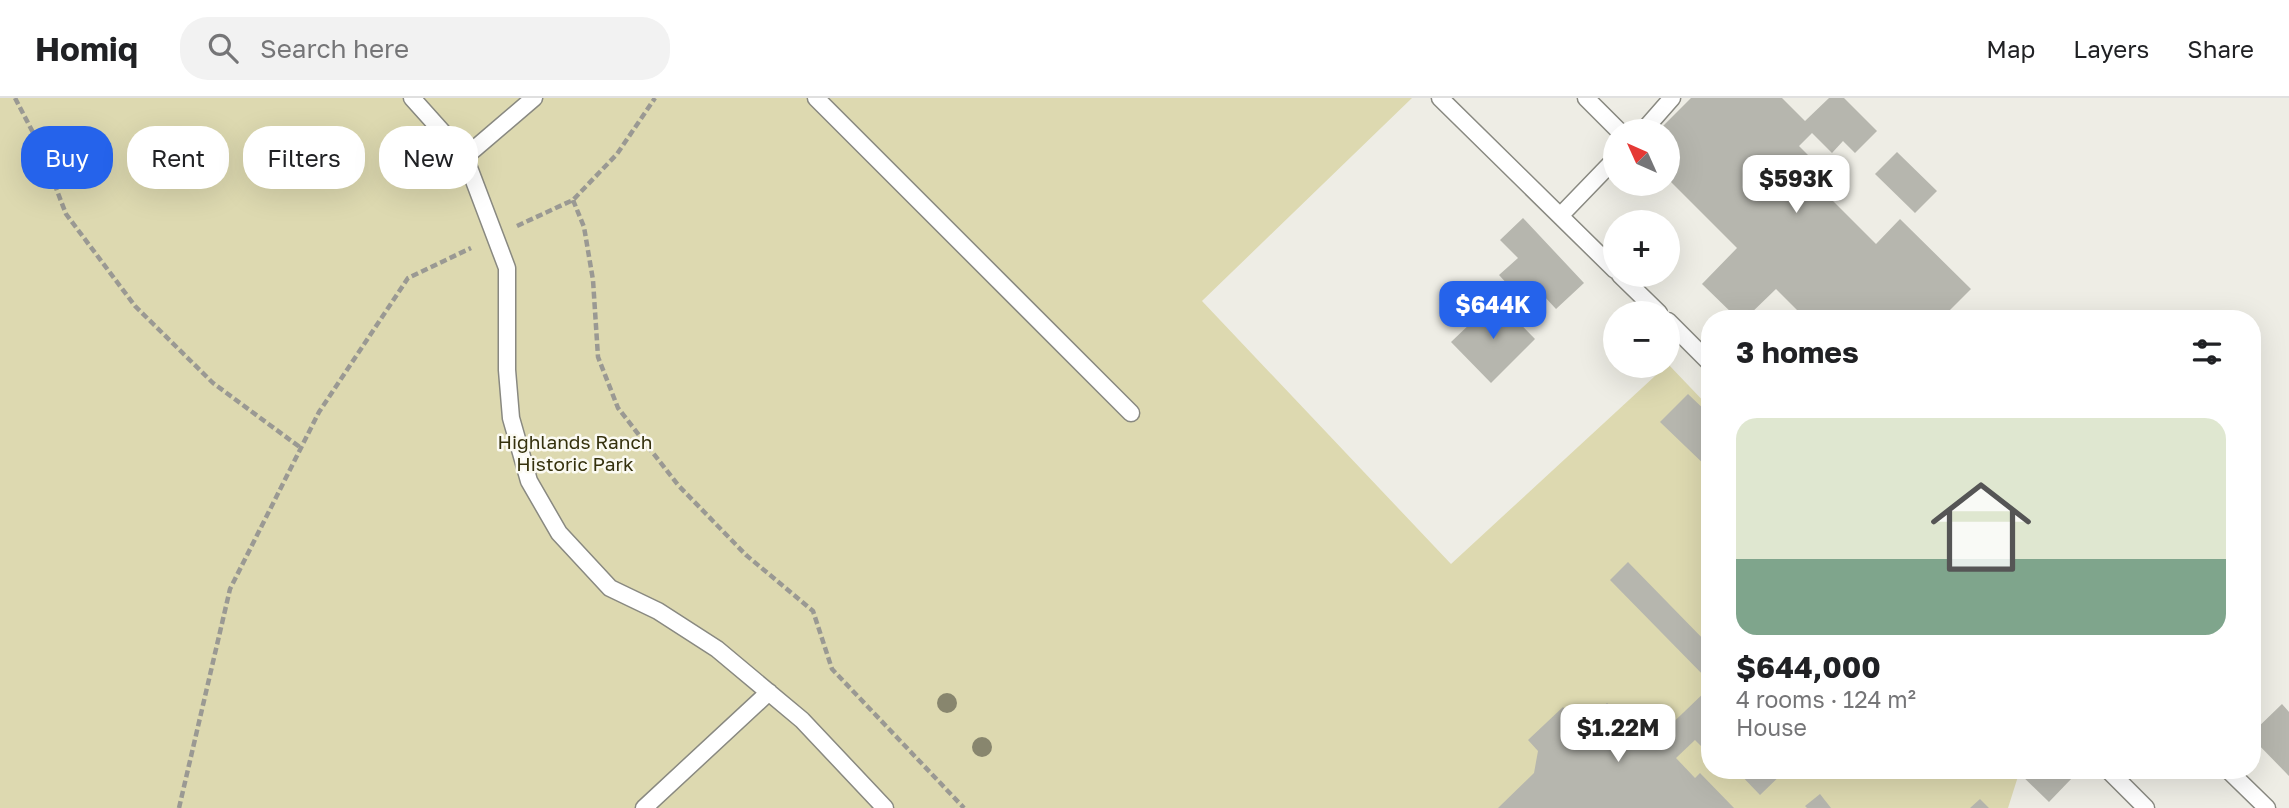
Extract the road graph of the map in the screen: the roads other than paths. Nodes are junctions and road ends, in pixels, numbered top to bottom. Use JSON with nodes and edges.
{"nodes":[{"id":1,"x":412,"y":98,"type":"edge"},
{"id":2,"x":534,"y":98,"type":"edge"},
{"id":3,"x":816,"y":98,"type":"edge"},
{"id":4,"x":1440,"y":98,"type":"edge"},
{"id":5,"x":1586,"y":98,"type":"edge"},
{"id":6,"x":1672,"y":98,"type":"edge"},
{"id":7,"x":1607,"y":119,"type":"edge"},
{"id":8,"x":1654,"y":119,"type":"edge"},
{"id":9,"x":437,"y":126,"type":"edge"},
{"id":10,"x":478,"y":146,"type":"edge"},
{"id":11,"x":1603,"y":171,"type":"edge"},
{"id":12,"x":477,"y":189,"type":"edge"},
{"id":13,"x":1560,"y":216,"type":"junction"},
{"id":14,"x":1603,"y":258,"type":"edge"},
{"id":15,"x":1633,"y":287,"type":"edge"},
{"id":16,"x":1647,"y":301,"type":"edge"},
{"id":17,"x":1680,"y":333,"type":"edge"},
{"id":18,"x":1701,"y":354,"type":"edge"},
{"id":19,"x":1131,"y":413,"type":"dead end"},
{"id":20,"x":769,"y":692,"type":"junction"},
{"id":21,"x":2117,"y":779,"type":"edge"},
{"id":22,"x":2237,"y":779,"type":"edge"},
{"id":23,"x":644,"y":808,"type":"edge"},
{"id":24,"x":886,"y":808,"type":"edge"},
{"id":25,"x":2146,"y":808,"type":"edge"},
{"id":26,"x":2267,"y":808,"type":"edge"}],
"edges":[{"from":1,"to":9,"type":"lane"},
{"from":2,"to":10,"type":"lane"},
{"from":3,"to":19,"type":"lane"},
{"from":4,"to":13,"type":"lane"},
{"from":5,"to":7,"type":"lane"},
{"from":6,"to":8,"type":"lane"},
{"from":11,"to":13,"type":"lane"},
{"from":12,"to":20,"type":"lane"},
{"from":13,"to":14,"type":"lane"},
{"from":15,"to":16,"type":"lane"},
{"from":17,"to":18,"type":"lane"},
{"from":20,"to":23,"type":"lane"},
{"from":20,"to":24,"type":"lane"},
{"from":21,"to":25,"type":"lane"},
{"from":22,"to":26,"type":"lane"}]}
